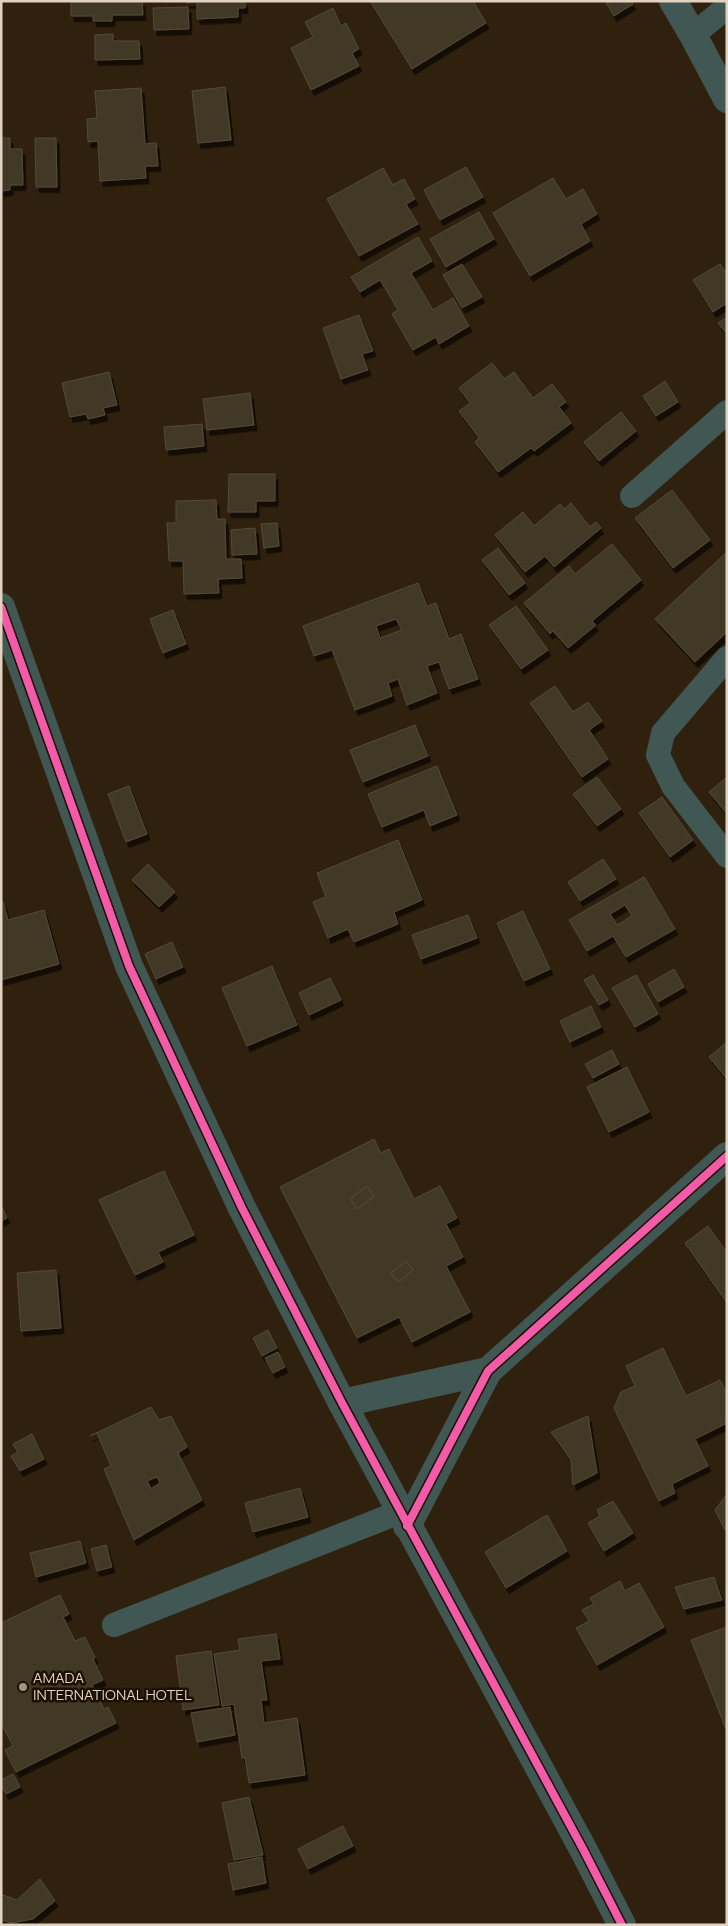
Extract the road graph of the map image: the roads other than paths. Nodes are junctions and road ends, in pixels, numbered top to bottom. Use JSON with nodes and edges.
{"nodes":[{"id":1,"x":673,"y":1,"type":"edge"},
{"id":2,"x":727,"y":7,"type":"edge"},
{"id":3,"x":693,"y":35,"type":"junction"},
{"id":4,"x":727,"y":98,"type":"edge"},
{"id":5,"x":727,"y":412,"type":"edge"},
{"id":6,"x":632,"y":496,"type":"dead end"},
{"id":7,"x":1,"y":607,"type":"edge"},
{"id":8,"x":727,"y":658,"type":"edge"},
{"id":9,"x":727,"y":856,"type":"edge"},
{"id":10,"x":727,"y":1156,"type":"edge"},
{"id":11,"x":488,"y":1370,"type":"junction"},
{"id":12,"x":342,"y":1403,"type":"junction"},
{"id":13,"x":404,"y":1519,"type":"junction"},
{"id":14,"x":114,"y":1625,"type":"dead end"},
{"id":15,"x":622,"y":1925,"type":"edge"}],
"edges":[{"from":1,"to":3,"type":"street"},
{"from":2,"to":3,"type":"street"},
{"from":3,"to":4,"type":"street"},
{"from":5,"to":6,"type":"street"},
{"from":7,"to":12,"type":"street"},
{"from":8,"to":9,"type":"street"},
{"from":10,"to":11,"type":"street"},
{"from":11,"to":12,"type":"street"},
{"from":11,"to":13,"type":"street"},
{"from":12,"to":13,"type":"street"},
{"from":13,"to":14,"type":"street"},
{"from":13,"to":15,"type":"street"}]}
